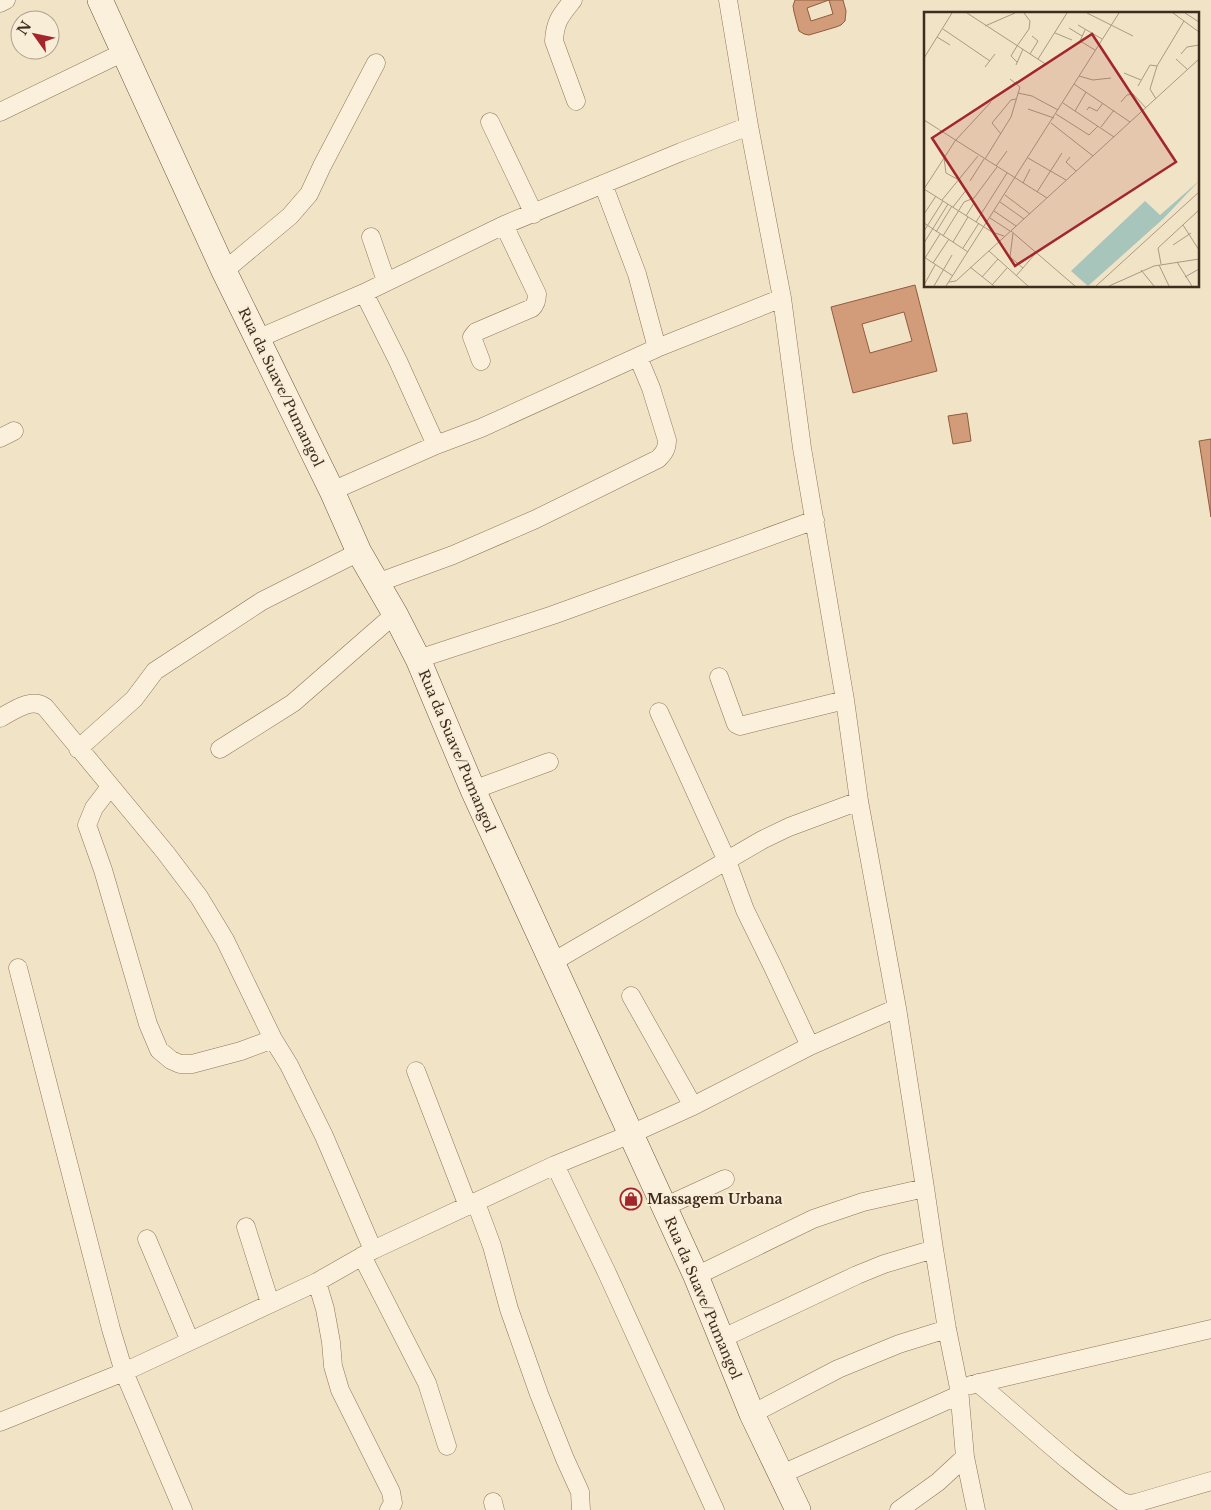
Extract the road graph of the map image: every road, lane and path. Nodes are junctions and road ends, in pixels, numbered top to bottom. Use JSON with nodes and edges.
{"nodes":[{"id":1,"x":6,"y":0,"type":"edge"},
{"id":2,"x":100,"y":0,"type":"edge"},
{"id":3,"x":573,"y":0,"type":"edge"},
{"id":4,"x":728,"y":0,"type":"edge"},
{"id":5,"x":0,"y":3,"type":"edge"},
{"id":6,"x":124,"y":52,"type":"junction"},
{"id":7,"x":376,"y":63,"type":"dead end"},
{"id":8,"x":576,"y":101,"type":"dead end"},
{"id":9,"x":0,"y":112,"type":"edge"},
{"id":10,"x":490,"y":122,"type":"dead end"},
{"id":11,"x":749,"y":126,"type":"junction"},
{"id":12,"x":603,"y":184,"type":"junction"},
{"id":13,"x":534,"y":214,"type":"junction"},
{"id":14,"x":504,"y":224,"type":"junction"},
{"id":15,"x":371,"y":237,"type":"dead end"},
{"id":16,"x":224,"y":271,"type":"junction"},
{"id":17,"x":386,"y":281,"type":"junction"},
{"id":18,"x":364,"y":293,"type":"junction"},
{"id":19,"x":782,"y":298,"type":"junction"},
{"id":20,"x":257,"y":338,"type":"junction"},
{"id":21,"x":657,"y":348,"type":"junction"},
{"id":22,"x":638,"y":357,"type":"junction"},
{"id":23,"x":481,"y":361,"type":"dead end"},
{"id":24,"x":436,"y":445,"type":"junction"},
{"id":25,"x":332,"y":490,"type":"junction"},
{"id":26,"x":815,"y":520,"type":"junction"},
{"id":27,"x":359,"y":552,"type":"junction"},
{"id":28,"x":377,"y":584,"type":"junction"},
{"id":29,"x":396,"y":614,"type":"junction"},
{"id":30,"x":418,"y":659,"type":"junction"},
{"id":31,"x":719,"y":677,"type":"dead end"},
{"id":32,"x":845,"y":700,"type":"junction"},
{"id":33,"x":659,"y":712,"type":"dead end"},
{"id":34,"x":0,"y":718,"type":"edge"},
{"id":35,"x":78,"y":749,"type":"junction"},
{"id":36,"x":220,"y":749,"type":"dead end"},
{"id":37,"x":549,"y":762,"type":"dead end"},
{"id":38,"x":110,"y":787,"type":"junction"},
{"id":39,"x":473,"y":790,"type":"junction"},
{"id":40,"x":859,"y":801,"type":"junction"},
{"id":41,"x":726,"y":861,"type":"junction"},
{"id":42,"x":551,"y":963,"type":"junction"},
{"id":43,"x":18,"y":968,"type":"dead end"},
{"id":44,"x":631,"y":996,"type":"dead end"},
{"id":45,"x":896,"y":1008,"type":"junction"},
{"id":46,"x":273,"y":1039,"type":"junction"},
{"id":47,"x":810,"y":1046,"type":"junction"},
{"id":48,"x":416,"y":1071,"type":"dead end"},
{"id":49,"x":693,"y":1106,"type":"junction"},
{"id":50,"x":631,"y":1134,"type":"junction"},
{"id":51,"x":555,"y":1165,"type":"junction"},
{"id":52,"x":725,"y":1179,"type":"dead end"},
{"id":53,"x":926,"y":1188,"type":"junction"},
{"id":54,"x":472,"y":1204,"type":"junction"},
{"id":55,"x":664,"y":1207,"type":"junction"},
{"id":56,"x":246,"y":1227,"type":"dead end"},
{"id":57,"x":147,"y":1239,"type":"dead end"},
{"id":58,"x":934,"y":1249,"type":"junction"},
{"id":59,"x":368,"y":1253,"type":"junction"},
{"id":60,"x":696,"y":1276,"type":"junction"},
{"id":61,"x":317,"y":1282,"type":"junction"},
{"id":62,"x":270,"y":1303,"type":"junction"},
{"id":63,"x":947,"y":1328,"type":"junction"},
{"id":64,"x":1211,"y":1329,"type":"edge"},
{"id":65,"x":721,"y":1339,"type":"junction"},
{"id":66,"x":190,"y":1341,"type":"junction"},
{"id":67,"x":124,"y":1372,"type":"junction"},
{"id":68,"x":978,"y":1383,"type":"junction"},
{"id":69,"x":959,"y":1391,"type":"junction"},
{"id":70,"x":752,"y":1414,"type":"junction"},
{"id":71,"x":0,"y":1422,"type":"edge"},
{"id":72,"x":447,"y":1446,"type":"dead end"},
{"id":73,"x":965,"y":1457,"type":"junction"},
{"id":74,"x":782,"y":1474,"type":"junction"},
{"id":75,"x":1211,"y":1481,"type":"edge"},
{"id":76,"x":183,"y":1510,"type":"edge"},
{"id":77,"x":389,"y":1510,"type":"edge"},
{"id":78,"x":581,"y":1510,"type":"edge"},
{"id":79,"x":716,"y":1510,"type":"edge"},
{"id":80,"x":798,"y":1510,"type":"edge"},
{"id":81,"x":899,"y":1510,"type":"edge"},
{"id":82,"x":976,"y":1510,"type":"edge"}],
"edges":[{"from":1,"to":5,"type":"street"},
{"from":2,"to":6,"type":"street","name":"Rua da Suave/Pumangol"},
{"from":3,"to":8,"type":"street"},
{"from":4,"to":11,"type":"street"},
{"from":6,"to":9,"type":"street"},
{"from":6,"to":16,"type":"street","name":"Rua da Suave/Pumangol"},
{"from":7,"to":16,"type":"street"},
{"from":10,"to":13,"type":"street"},
{"from":11,"to":12,"type":"street"},
{"from":11,"to":19,"type":"street"},
{"from":12,"to":13,"type":"street"},
{"from":12,"to":21,"type":"street"},
{"from":13,"to":14,"type":"street"},
{"from":14,"to":17,"type":"street"},
{"from":14,"to":23,"type":"street"},
{"from":15,"to":17,"type":"street"},
{"from":16,"to":20,"type":"street","name":"Rua da Suave/Pumangol"},
{"from":17,"to":18,"type":"street"},
{"from":18,"to":20,"type":"street"},
{"from":18,"to":24,"type":"street"},
{"from":19,"to":21,"type":"street"},
{"from":19,"to":26,"type":"street"},
{"from":20,"to":25,"type":"street","name":"Rua da Suave/Pumangol"},
{"from":21,"to":22,"type":"street"},
{"from":22,"to":24,"type":"street"},
{"from":22,"to":28,"type":"street"},
{"from":24,"to":25,"type":"street"},
{"from":25,"to":27,"type":"street","name":"Rua da Suave/Pumangol"},
{"from":26,"to":30,"type":"street"},
{"from":26,"to":32,"type":"street"},
{"from":27,"to":28,"type":"street","name":"Rua da Suave/Pumangol"},
{"from":27,"to":35,"type":"street"},
{"from":28,"to":29,"type":"street","name":"Rua da Suave/Pumangol"},
{"from":29,"to":30,"type":"street","name":"Rua da Suave/Pumangol"},
{"from":29,"to":36,"type":"street"},
{"from":30,"to":39,"type":"street","name":"Rua da Suave/Pumangol"},
{"from":31,"to":32,"type":"street"},
{"from":32,"to":40,"type":"street"},
{"from":33,"to":41,"type":"street"},
{"from":34,"to":35,"type":"street"},
{"from":35,"to":38,"type":"street"},
{"from":37,"to":39,"type":"street"},
{"from":38,"to":46,"type":"street"},
{"from":38,"to":46,"type":"street"},
{"from":39,"to":42,"type":"street","name":"Rua da Suave/Pumangol"},
{"from":40,"to":41,"type":"street"},
{"from":40,"to":45,"type":"street"},
{"from":41,"to":42,"type":"street"},
{"from":41,"to":47,"type":"street"},
{"from":42,"to":50,"type":"street","name":"Rua da Suave/Pumangol"},
{"from":43,"to":67,"type":"street"},
{"from":44,"to":49,"type":"street"},
{"from":45,"to":47,"type":"street"},
{"from":45,"to":53,"type":"street"},
{"from":46,"to":59,"type":"street"},
{"from":47,"to":49,"type":"street"},
{"from":48,"to":54,"type":"street"},
{"from":49,"to":50,"type":"street"},
{"from":50,"to":51,"type":"street"},
{"from":50,"to":55,"type":"street","name":"Rua da Suave/Pumangol"},
{"from":51,"to":54,"type":"street"},
{"from":51,"to":79,"type":"street"},
{"from":52,"to":55,"type":"street"},
{"from":53,"to":58,"type":"street"},
{"from":53,"to":60,"type":"street"},
{"from":54,"to":59,"type":"street"},
{"from":54,"to":78,"type":"street"},
{"from":55,"to":60,"type":"street","name":"Rua da Suave/Pumangol"},
{"from":56,"to":62,"type":"street"},
{"from":57,"to":66,"type":"street"},
{"from":58,"to":63,"type":"street"},
{"from":58,"to":65,"type":"street"},
{"from":59,"to":61,"type":"street"},
{"from":59,"to":72,"type":"street"},
{"from":60,"to":65,"type":"street","name":"Rua da Suave/Pumangol"},
{"from":61,"to":62,"type":"street"},
{"from":61,"to":77,"type":"street"},
{"from":62,"to":66,"type":"street"},
{"from":63,"to":69,"type":"street"},
{"from":63,"to":70,"type":"street"},
{"from":64,"to":68,"type":"street"},
{"from":65,"to":70,"type":"street","name":"Rua da Suave/Pumangol"},
{"from":66,"to":67,"type":"street"},
{"from":67,"to":71,"type":"street"},
{"from":67,"to":76,"type":"street"},
{"from":68,"to":69,"type":"street"},
{"from":68,"to":75,"type":"street"},
{"from":69,"to":73,"type":"street"},
{"from":69,"to":74,"type":"street"},
{"from":70,"to":74,"type":"street","name":"Rua da Suave/Pumangol"},
{"from":73,"to":81,"type":"street"},
{"from":73,"to":82,"type":"street"},
{"from":74,"to":80,"type":"street","name":"Rua da Suave/Pumangol"}]}
